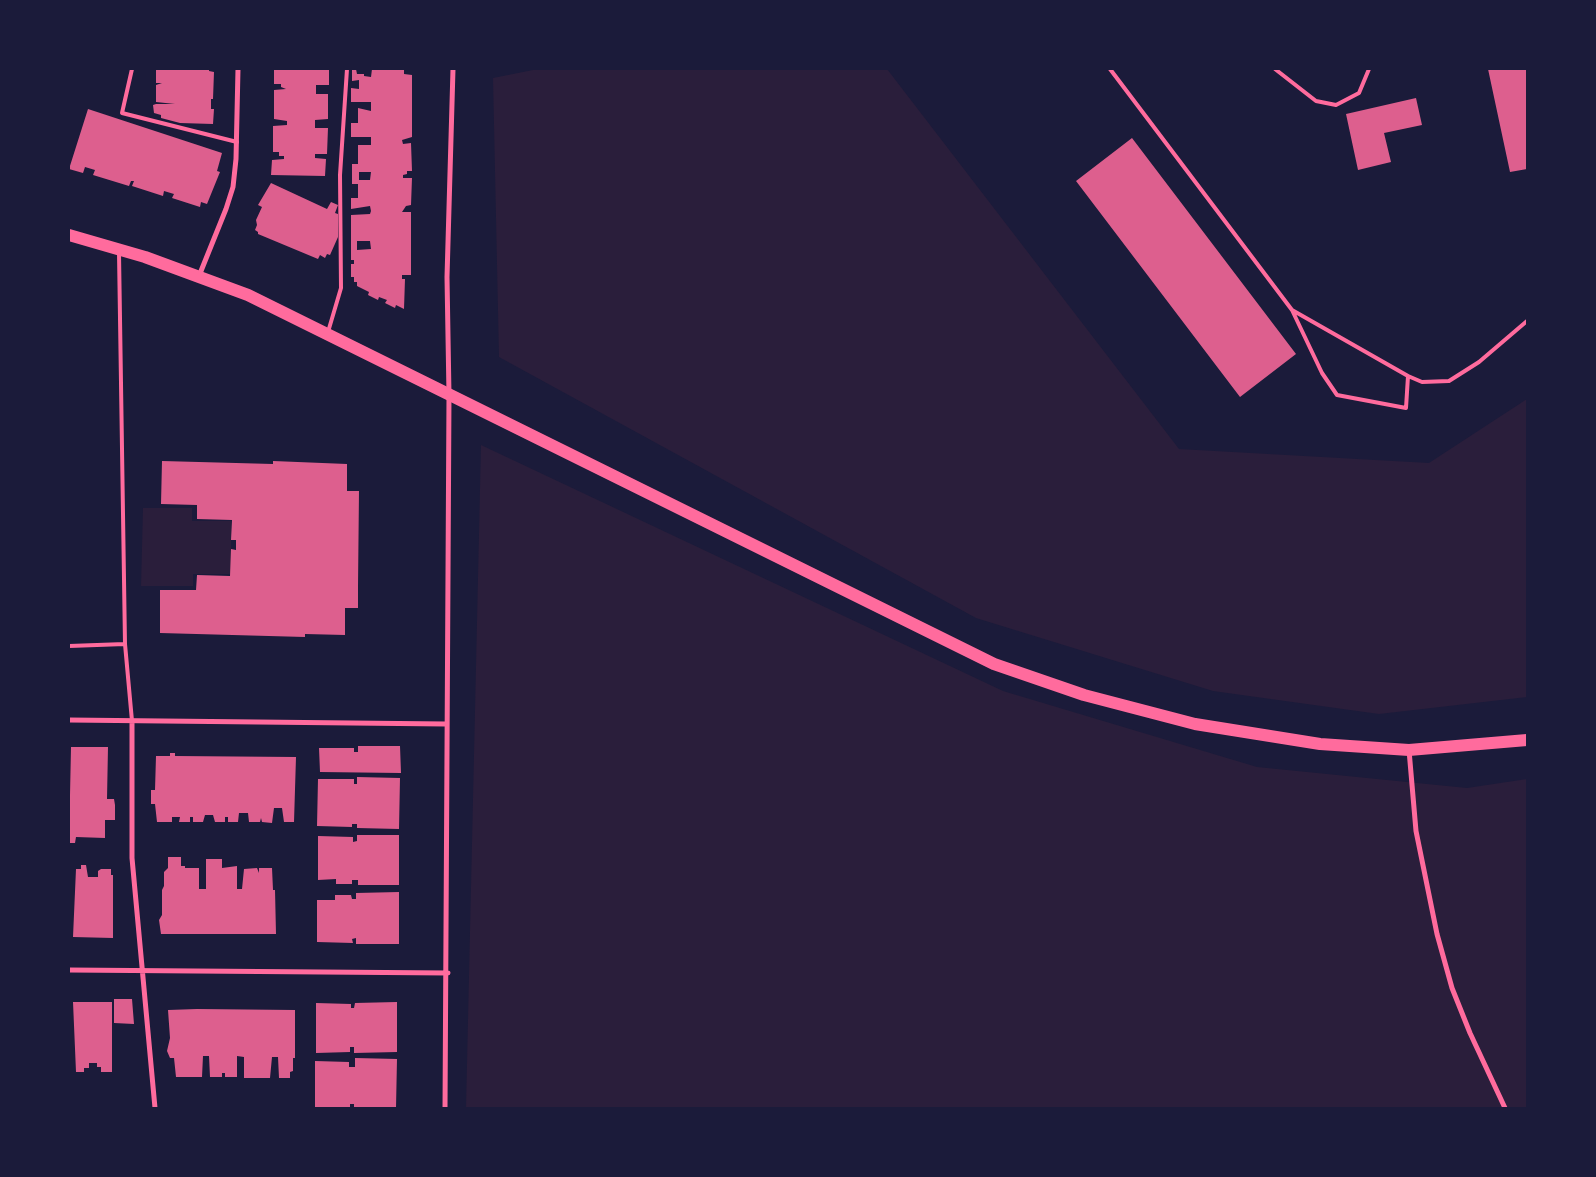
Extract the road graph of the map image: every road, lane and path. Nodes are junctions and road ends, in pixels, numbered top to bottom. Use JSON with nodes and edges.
{"nodes":[{"id":1,"x":132,"y":69,"type":"edge"},
{"id":2,"x":238,"y":69,"type":"edge"},
{"id":3,"x":348,"y":69,"type":"edge"},
{"id":4,"x":453,"y":69,"type":"edge"},
{"id":5,"x":1110,"y":69,"type":"edge"},
{"id":6,"x":1275,"y":69,"type":"edge"},
{"id":7,"x":1369,"y":69,"type":"edge"},
{"id":8,"x":237,"y":142,"type":"junction"},
{"id":9,"x":69,"y":235,"type":"edge"},
{"id":10,"x":119,"y":248,"type":"junction"},
{"id":11,"x":199,"y":276,"type":"junction"},
{"id":12,"x":1292,"y":310,"type":"junction"},
{"id":13,"x":1527,"y":321,"type":"edge"},
{"id":14,"x":327,"y":334,"type":"junction"},
{"id":15,"x":1408,"y":376,"type":"junction"},
{"id":16,"x":449,"y":395,"type":"junction"},
{"id":17,"x":125,"y":644,"type":"junction"},
{"id":18,"x":69,"y":646,"type":"edge"},
{"id":19,"x":69,"y":720,"type":"edge"},
{"id":20,"x":132,"y":721,"type":"junction"},
{"id":21,"x":446,"y":724,"type":"junction"},
{"id":22,"x":1527,"y":740,"type":"edge"},
{"id":23,"x":1409,"y":750,"type":"junction"},
{"id":24,"x":69,"y":970,"type":"edge"},
{"id":25,"x":142,"y":971,"type":"junction"},
{"id":26,"x":448,"y":973,"type":"junction"},
{"id":27,"x":155,"y":1108,"type":"edge"},
{"id":28,"x":445,"y":1108,"type":"edge"},
{"id":29,"x":1505,"y":1108,"type":"edge"}],
"edges":[{"from":1,"to":8,"type":"lane"},
{"from":2,"to":8,"type":"street"},
{"from":3,"to":14,"type":"lane"},
{"from":4,"to":16,"type":"street"},
{"from":5,"to":12,"type":"lane"},
{"from":6,"to":7,"type":"lane"},
{"from":8,"to":11,"type":"street"},
{"from":9,"to":10,"type":"main road"},
{"from":10,"to":11,"type":"main road"},
{"from":10,"to":17,"type":"lane"},
{"from":11,"to":14,"type":"main road"},
{"from":12,"to":15,"type":"lane"},
{"from":12,"to":15,"type":"lane"},
{"from":13,"to":15,"type":"lane"},
{"from":14,"to":16,"type":"main road"},
{"from":16,"to":21,"type":"street"},
{"from":16,"to":23,"type":"main road"},
{"from":17,"to":18,"type":"lane"},
{"from":17,"to":20,"type":"lane"},
{"from":19,"to":20,"type":"street"},
{"from":20,"to":21,"type":"street"},
{"from":20,"to":25,"type":"street"},
{"from":21,"to":26,"type":"street"},
{"from":22,"to":23,"type":"main road"},
{"from":23,"to":29,"type":"street"},
{"from":24,"to":25,"type":"street"},
{"from":25,"to":26,"type":"street"},
{"from":25,"to":27,"type":"street"},
{"from":26,"to":28,"type":"street"}]}
